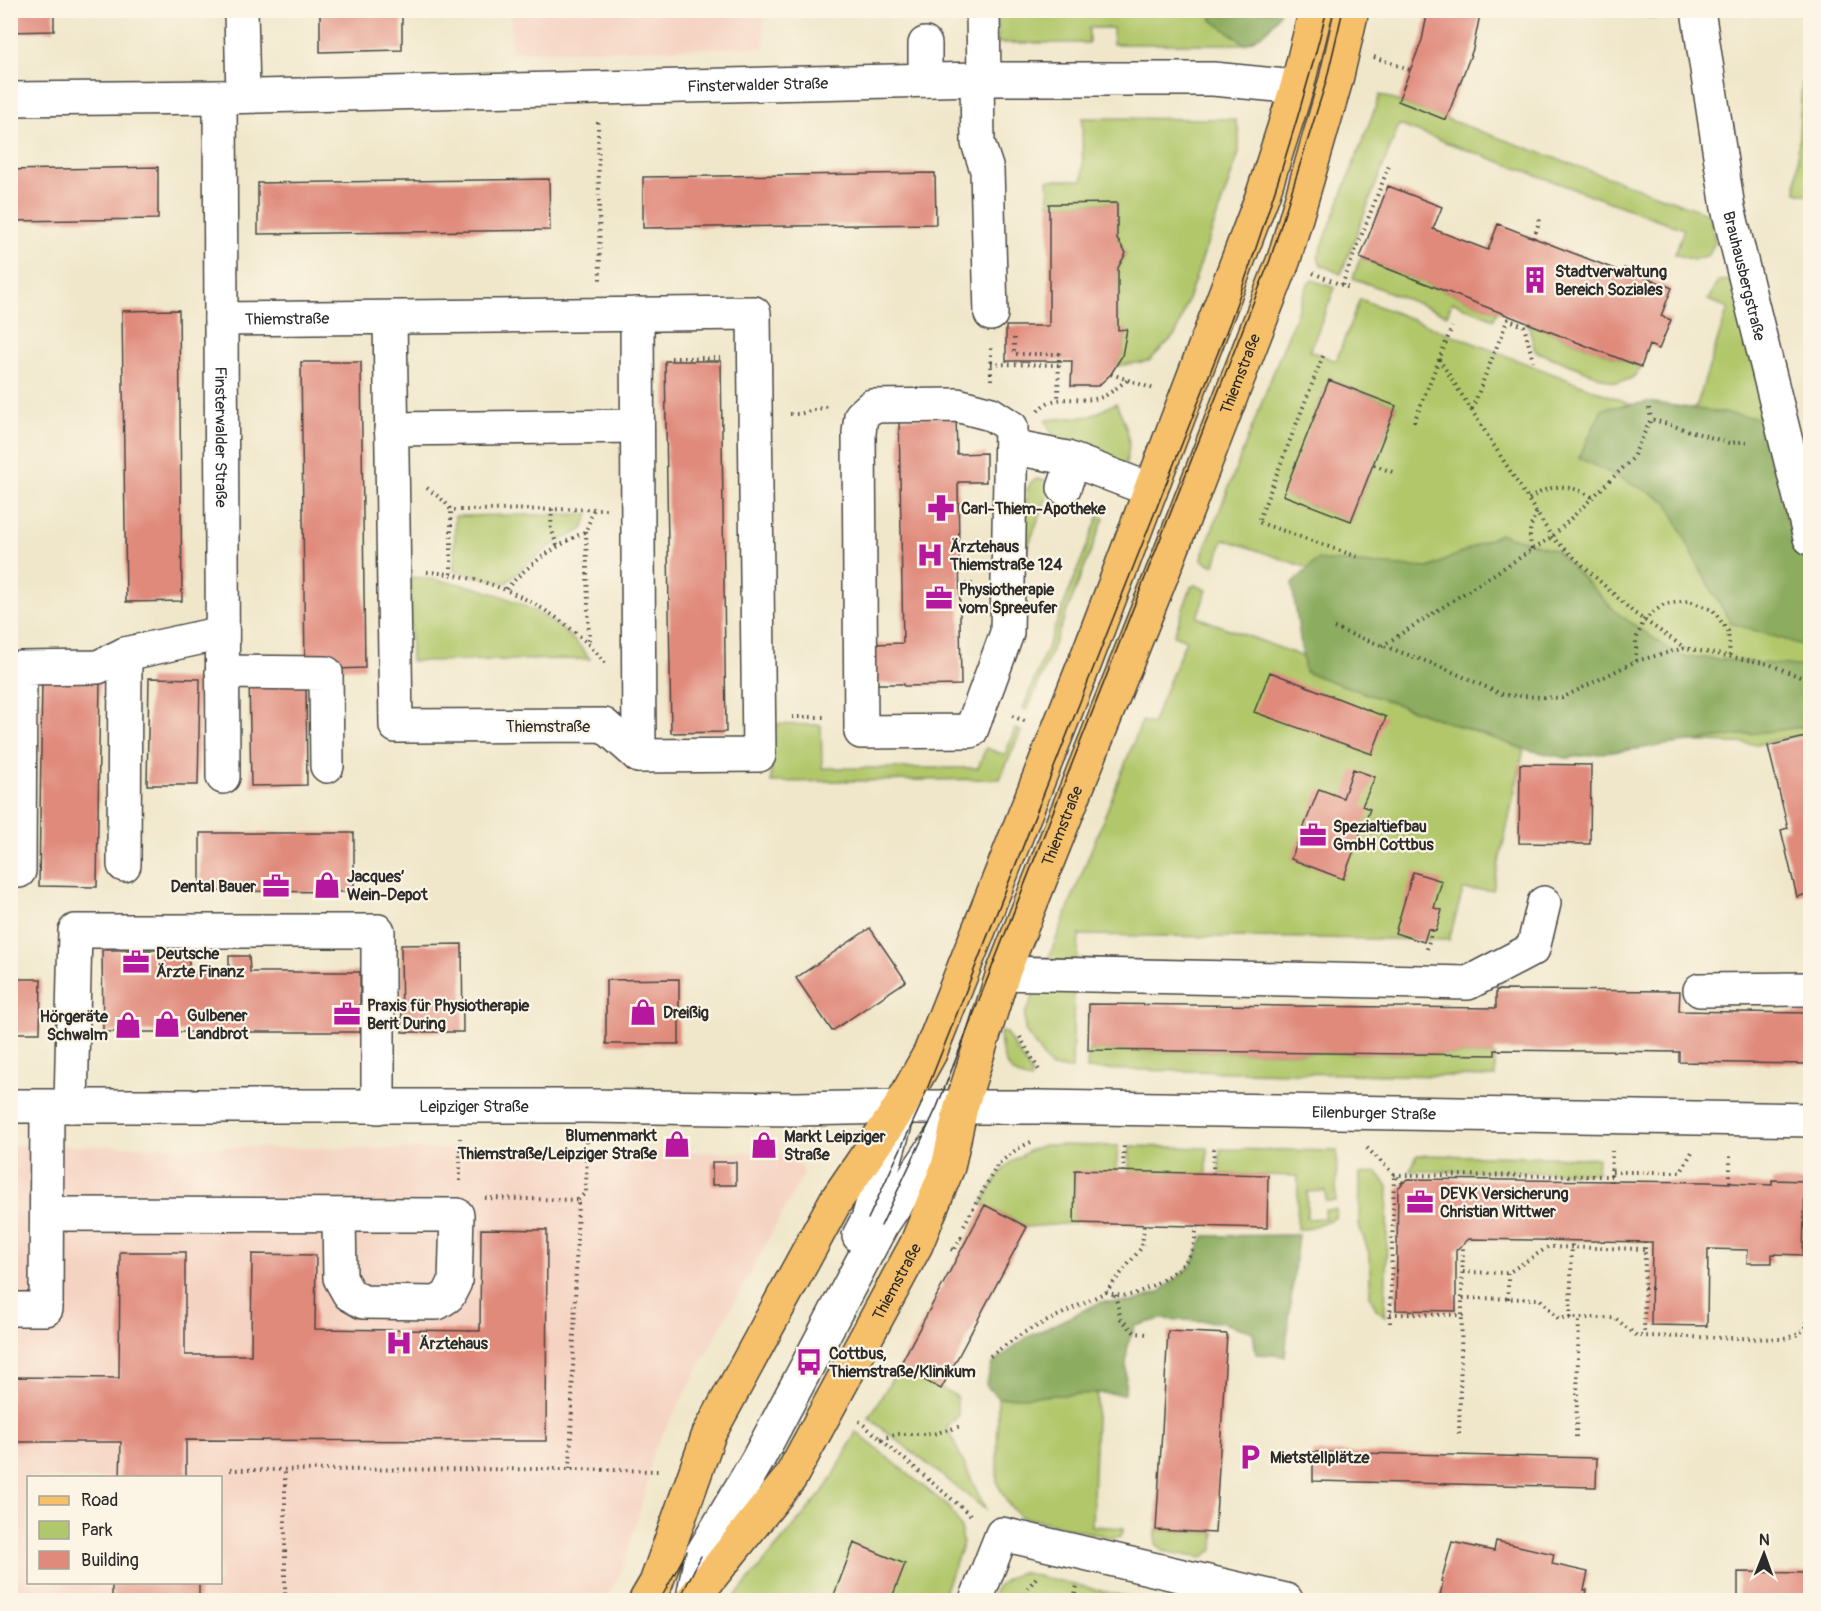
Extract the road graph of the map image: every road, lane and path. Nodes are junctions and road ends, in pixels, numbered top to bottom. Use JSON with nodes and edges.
{"nodes":[{"id":1,"x":241,"y":10,"type":"edge"},
{"id":2,"x":983,"y":10,"type":"edge"},
{"id":3,"x":1316,"y":10,"type":"edge"},
{"id":4,"x":1352,"y":10,"type":"edge"},
{"id":5,"x":1698,"y":10,"type":"edge"},
{"id":6,"x":925,"y":44,"type":"dead end"},
{"id":7,"x":1373,"y":57,"type":"dead end"},
{"id":8,"x":1410,"y":70,"type":"dead end"},
{"id":9,"x":980,"y":79,"type":"junction"},
{"id":10,"x":925,"y":80,"type":"junction"},
{"id":11,"x":1297,"y":87,"type":"junction"},
{"id":12,"x":231,"y":97,"type":"junction"},
{"id":13,"x":10,"y":99,"type":"edge"},
{"id":14,"x":598,"y":118,"type":"dead end"},
{"id":15,"x":1390,"y":163,"type":"dead end"},
{"id":16,"x":1540,"y":219,"type":"dead end"},
{"id":17,"x":1534,"y":238,"type":"dead end"},
{"id":18,"x":1305,"y":270,"type":"dead end"},
{"id":19,"x":600,"y":281,"type":"dead end"},
{"id":20,"x":1342,"y":285,"type":"junction"},
{"id":21,"x":1349,"y":288,"type":"dead end"},
{"id":22,"x":637,"y":314,"type":"junction"},
{"id":23,"x":390,"y":318,"type":"junction"},
{"id":24,"x":221,"y":319,"type":"junction"},
{"id":25,"x":1003,"y":324,"type":"junction"},
{"id":26,"x":1452,"y":327,"type":"dead end"},
{"id":27,"x":1323,"y":356,"type":"dead end"},
{"id":28,"x":637,"y":358,"type":"junction"},
{"id":29,"x":754,"y":358,"type":"junction"},
{"id":30,"x":1439,"y":359,"type":"junction"},
{"id":31,"x":1533,"y":361,"type":"dead end"},
{"id":32,"x":991,"y":364,"type":"junction"},
{"id":33,"x":1059,"y":365,"type":"junction"},
{"id":34,"x":1111,"y":374,"type":"dead end"},
{"id":35,"x":1128,"y":380,"type":"junction"},
{"id":36,"x":1157,"y":390,"type":"dead end"},
{"id":37,"x":1058,"y":400,"type":"junction"},
{"id":38,"x":872,"y":406,"type":"junction"},
{"id":39,"x":1649,"y":408,"type":"dead end"},
{"id":40,"x":1472,"y":410,"type":"junction"},
{"id":41,"x":991,"y":414,"type":"junction"},
{"id":42,"x":755,"y":415,"type":"junction"},
{"id":43,"x":1651,"y":419,"type":"junction"},
{"id":44,"x":1414,"y":422,"type":"dead end"},
{"id":45,"x":638,"y":426,"type":"junction"},
{"id":46,"x":391,"y":429,"type":"junction"},
{"id":47,"x":1785,"y":440,"type":"junction"},
{"id":48,"x":1011,"y":447,"type":"junction"},
{"id":49,"x":392,"y":462,"type":"junction"},
{"id":50,"x":1374,"y":465,"type":"dead end"},
{"id":51,"x":1395,"y":473,"type":"dead end"},
{"id":52,"x":1592,"y":497,"type":"junction"},
{"id":53,"x":1148,"y":498,"type":"junction"},
{"id":54,"x":1529,"y":499,"type":"junction"},
{"id":55,"x":638,"y":508,"type":"junction"},
{"id":56,"x":552,"y":509,"type":"junction"},
{"id":57,"x":594,"y":509,"type":"junction"},
{"id":58,"x":452,"y":510,"type":"junction"},
{"id":59,"x":1537,"y":512,"type":"junction"},
{"id":60,"x":586,"y":531,"type":"junction"},
{"id":61,"x":1552,"y":537,"type":"junction"},
{"id":62,"x":1810,"y":538,"type":"edge"},
{"id":63,"x":557,"y":546,"type":"junction"},
{"id":64,"x":1532,"y":549,"type":"junction"},
{"id":65,"x":1361,"y":558,"type":"dead end"},
{"id":66,"x":394,"y":571,"type":"junction"},
{"id":67,"x":451,"y":574,"type":"junction"},
{"id":68,"x":959,"y":584,"type":"dead end"},
{"id":69,"x":976,"y":584,"type":"dead end"},
{"id":70,"x":506,"y":589,"type":"junction"},
{"id":71,"x":1644,"y":620,"type":"junction"},
{"id":72,"x":1334,"y":628,"type":"dead end"},
{"id":73,"x":222,"y":633,"type":"junction"},
{"id":74,"x":590,"y":644,"type":"junction"},
{"id":75,"x":1381,"y":646,"type":"junction"},
{"id":76,"x":1685,"y":648,"type":"junction"},
{"id":77,"x":125,"y":654,"type":"junction"},
{"id":78,"x":1730,"y":656,"type":"junction"},
{"id":79,"x":1636,"y":661,"type":"junction"},
{"id":80,"x":15,"y":668,"type":"edge"},
{"id":81,"x":222,"y":672,"type":"junction"},
{"id":82,"x":1810,"y":681,"type":"edge"},
{"id":83,"x":638,"y":706,"type":"junction"},
{"id":84,"x":862,"y":716,"type":"junction"},
{"id":85,"x":759,"y":718,"type":"junction"},
{"id":86,"x":639,"y":756,"type":"junction"},
{"id":87,"x":327,"y":766,"type":"dead end"},
{"id":88,"x":223,"y":777,"type":"dead end"},
{"id":89,"x":124,"y":865,"type":"dead end"},
{"id":90,"x":19,"y":871,"type":"dead end"},
{"id":91,"x":1544,"y":903,"type":"dead end"},
{"id":92,"x":1003,"y":974,"type":"junction"},
{"id":93,"x":1810,"y":989,"type":"edge"},
{"id":94,"x":1700,"y":990,"type":"dead end"},
{"id":95,"x":10,"y":1106,"type":"edge"},
{"id":96,"x":59,"y":1106,"type":"junction"},
{"id":97,"x":378,"y":1107,"type":"junction"},
{"id":98,"x":900,"y":1107,"type":"junction"},
{"id":99,"x":949,"y":1107,"type":"junction"},
{"id":100,"x":1810,"y":1120,"type":"edge"},
{"id":101,"x":461,"y":1127,"type":"dead end"},
{"id":102,"x":587,"y":1128,"type":"dead end"},
{"id":103,"x":1365,"y":1145,"type":"dead end"},
{"id":104,"x":1124,"y":1146,"type":"dead end"},
{"id":105,"x":1214,"y":1148,"type":"dead end"},
{"id":106,"x":1612,"y":1150,"type":"dead end"},
{"id":107,"x":1693,"y":1151,"type":"dead end"},
{"id":108,"x":1730,"y":1152,"type":"dead end"},
{"id":109,"x":1810,"y":1153,"type":"edge"},
{"id":110,"x":1123,"y":1172,"type":"dead end"},
{"id":111,"x":1213,"y":1174,"type":"dead end"},
{"id":112,"x":1394,"y":1175,"type":"junction"},
{"id":113,"x":1611,"y":1177,"type":"junction"},
{"id":114,"x":1730,"y":1182,"type":"dead end"},
{"id":115,"x":1403,"y":1183,"type":"dead end"},
{"id":116,"x":460,"y":1185,"type":"dead end"},
{"id":117,"x":483,"y":1198,"type":"dead end"},
{"id":118,"x":578,"y":1200,"type":"junction"},
{"id":119,"x":48,"y":1214,"type":"junction"},
{"id":120,"x":339,"y":1215,"type":"dead end"},
{"id":121,"x":1197,"y":1223,"type":"dead end"},
{"id":122,"x":1144,"y":1224,"type":"dead end"},
{"id":123,"x":1572,"y":1240,"type":"dead end"},
{"id":124,"x":966,"y":1241,"type":"dead end"},
{"id":125,"x":1645,"y":1242,"type":"dead end"},
{"id":126,"x":1463,"y":1245,"type":"dead end"},
{"id":127,"x":1571,"y":1247,"type":"junction"},
{"id":128,"x":1645,"y":1249,"type":"junction"},
{"id":129,"x":954,"y":1251,"type":"dead end"},
{"id":130,"x":1463,"y":1272,"type":"junction"},
{"id":131,"x":1508,"y":1273,"type":"junction"},
{"id":132,"x":1644,"y":1288,"type":"junction"},
{"id":133,"x":1652,"y":1288,"type":"dead end"},
{"id":134,"x":1106,"y":1292,"type":"junction"},
{"id":135,"x":1115,"y":1295,"type":"junction"},
{"id":136,"x":1462,"y":1298,"type":"junction"},
{"id":137,"x":1508,"y":1299,"type":"junction"},
{"id":138,"x":10,"y":1309,"type":"edge"},
{"id":139,"x":1390,"y":1314,"type":"junction"},
{"id":140,"x":1462,"y":1315,"type":"junction"},
{"id":141,"x":1570,"y":1318,"type":"junction"},
{"id":142,"x":1579,"y":1318,"type":"junction"},
{"id":143,"x":1390,"y":1323,"type":"dead end"},
{"id":144,"x":1146,"y":1334,"type":"dead end"},
{"id":145,"x":1644,"y":1335,"type":"junction"},
{"id":146,"x":990,"y":1356,"type":"dead end"},
{"id":147,"x":855,"y":1417,"type":"dead end"},
{"id":148,"x":961,"y":1426,"type":"dead end"},
{"id":149,"x":1460,"y":1434,"type":"dead end"},
{"id":150,"x":1576,"y":1437,"type":"dead end"},
{"id":151,"x":880,"y":1439,"type":"junction"},
{"id":152,"x":570,"y":1469,"type":"junction"},
{"id":153,"x":230,"y":1470,"type":"dead end"},
{"id":154,"x":285,"y":1470,"type":"junction"},
{"id":155,"x":664,"y":1472,"type":"dead end"},
{"id":156,"x":953,"y":1500,"type":"dead end"},
{"id":157,"x":1038,"y":1575,"type":"dead end"},
{"id":158,"x":651,"y":1592,"type":"edge"},
{"id":159,"x":692,"y":1599,"type":"edge"},
{"id":160,"x":285,"y":1600,"type":"edge"},
{"id":161,"x":976,"y":1600,"type":"edge"},
{"id":162,"x":1024,"y":1600,"type":"edge"},
{"id":163,"x":1286,"y":1600,"type":"edge"}],
"edges":[{"from":1,"to":12,"type":"street"},
{"from":2,"to":9,"type":"street"},
{"from":3,"to":11,"type":"main road"},
{"from":4,"to":92,"type":"main road","name":"Thiemstraße"},
{"from":5,"to":47,"type":"street","name":"Brauhausbergstraße"},
{"from":6,"to":10,"type":"street"},
{"from":7,"to":8,"type":"path"},
{"from":9,"to":10,"type":"street","name":"Finsterwalder Straße"},
{"from":9,"to":11,"type":"street","name":"Finsterwalder Straße"},
{"from":9,"to":25,"type":"street"},
{"from":10,"to":12,"type":"street","name":"Finsterwalder Straße"},
{"from":11,"to":53,"type":"main road"},
{"from":12,"to":13,"type":"street","name":"Finsterwalder Straße"},
{"from":12,"to":24,"type":"street","name":"Finsterwalder Straße"},
{"from":14,"to":19,"type":"path"},
{"from":15,"to":20,"type":"path"},
{"from":16,"to":17,"type":"path"},
{"from":18,"to":20,"type":"path"},
{"from":20,"to":21,"type":"path"},
{"from":22,"to":23,"type":"street","name":"Thiemstraße"},
{"from":22,"to":28,"type":"street"},
{"from":22,"to":29,"type":"street","name":"Thiemstraße"},
{"from":23,"to":24,"type":"street","name":"Thiemstraße"},
{"from":23,"to":46,"type":"street","name":"Thiemstraße"},
{"from":24,"to":73,"type":"street","name":"Finsterwalder Straße"},
{"from":25,"to":32,"type":"path"},
{"from":25,"to":33,"type":"path"},
{"from":26,"to":30,"type":"path"},
{"from":27,"to":65,"type":"path"},
{"from":28,"to":29,"type":"path"},
{"from":28,"to":45,"type":"street"},
{"from":29,"to":42,"type":"street","name":"Thiemstraße"},
{"from":30,"to":40,"type":"path"},
{"from":30,"to":44,"type":"path"},
{"from":31,"to":40,"type":"path"},
{"from":32,"to":33,"type":"path"},
{"from":32,"to":41,"type":"path"},
{"from":33,"to":37,"type":"path"},
{"from":34,"to":35,"type":"path"},
{"from":35,"to":36,"type":"path"},
{"from":35,"to":37,"type":"path"},
{"from":37,"to":48,"type":"path"},
{"from":38,"to":41,"type":"street"},
{"from":38,"to":42,"type":"path"},
{"from":38,"to":84,"type":"street"},
{"from":39,"to":43,"type":"path"},
{"from":40,"to":54,"type":"path"},
{"from":41,"to":48,"type":"street"},
{"from":42,"to":85,"type":"street","name":"Thiemstraße"},
{"from":43,"to":47,"type":"path"},
{"from":43,"to":52,"type":"path"},
{"from":45,"to":46,"type":"street"},
{"from":45,"to":55,"type":"street"},
{"from":46,"to":49,"type":"street","name":"Thiemstraße"},
{"from":47,"to":62,"type":"street","name":"Brauhausbergstraße"},
{"from":48,"to":53,"type":"street"},
{"from":48,"to":53,"type":"street"},
{"from":48,"to":84,"type":"street"},
{"from":49,"to":58,"type":"path"},
{"from":49,"to":66,"type":"street","name":"Thiemstraße"},
{"from":50,"to":51,"type":"path"},
{"from":52,"to":54,"type":"path"},
{"from":52,"to":61,"type":"path"},
{"from":53,"to":98,"type":"main road"},
{"from":54,"to":59,"type":"path"},
{"from":55,"to":57,"type":"path"},
{"from":55,"to":83,"type":"street"},
{"from":56,"to":57,"type":"path"},
{"from":56,"to":58,"type":"path"},
{"from":56,"to":63,"type":"path"},
{"from":57,"to":60,"type":"path"},
{"from":58,"to":67,"type":"path"},
{"from":59,"to":61,"type":"path"},
{"from":59,"to":64,"type":"path"},
{"from":60,"to":63,"type":"path"},
{"from":60,"to":74,"type":"path"},
{"from":61,"to":64,"type":"path"},
{"from":61,"to":71,"type":"path"},
{"from":63,"to":70,"type":"path"},
{"from":64,"to":75,"type":"path"},
{"from":66,"to":67,"type":"path"},
{"from":66,"to":86,"type":"street","name":"Thiemstraße"},
{"from":67,"to":70,"type":"path"},
{"from":68,"to":69,"type":"path"},
{"from":70,"to":74,"type":"path"},
{"from":71,"to":76,"type":"path"},
{"from":71,"to":78,"type":"path"},
{"from":71,"to":79,"type":"path"},
{"from":72,"to":75,"type":"path"},
{"from":73,"to":77,"type":"street"},
{"from":73,"to":81,"type":"street","name":"Finsterwalder Straße"},
{"from":74,"to":83,"type":"path"},
{"from":75,"to":79,"type":"path"},
{"from":76,"to":78,"type":"path"},
{"from":76,"to":79,"type":"path"},
{"from":77,"to":80,"type":"street"},
{"from":77,"to":89,"type":"street"},
{"from":78,"to":82,"type":"path"},
{"from":80,"to":90,"type":"street"},
{"from":81,"to":87,"type":"street"},
{"from":81,"to":88,"type":"street","name":"Finsterwalder Straße"},
{"from":83,"to":86,"type":"street"},
{"from":84,"to":85,"type":"path"},
{"from":85,"to":86,"type":"street","name":"Thiemstraße"},
{"from":91,"to":92,"type":"street"},
{"from":92,"to":99,"type":"main road","name":"Thiemstraße"},
{"from":93,"to":94,"type":"street"},
{"from":95,"to":96,"type":"street","name":"Leipziger Straße"},
{"from":96,"to":97,"type":"street","name":"Leipziger Straße"},
{"from":96,"to":97,"type":"street"},
{"from":96,"to":119,"type":"street"},
{"from":97,"to":98,"type":"street","name":"Leipziger Straße"},
{"from":98,"to":99,"type":"street","name":"Leipziger Straße"},
{"from":98,"to":158,"type":"main road"},
{"from":99,"to":100,"type":"street","name":"Eilenburger Straße"},
{"from":99,"to":159,"type":"main road","name":"Thiemstraße"},
{"from":101,"to":116,"type":"path"},
{"from":102,"to":118,"type":"path"},
{"from":103,"to":112,"type":"path"},
{"from":104,"to":110,"type":"path"},
{"from":105,"to":111,"type":"path"},
{"from":106,"to":113,"type":"path"},
{"from":107,"to":113,"type":"path"},
{"from":108,"to":114,"type":"path"},
{"from":109,"to":145,"type":"path"},
{"from":112,"to":113,"type":"path"},
{"from":112,"to":115,"type":"path"},
{"from":112,"to":139,"type":"path"},
{"from":117,"to":118,"type":"path"},
{"from":118,"to":152,"type":"path"},
{"from":119,"to":120,"type":"street"},
{"from":119,"to":138,"type":"street"},
{"from":121,"to":135,"type":"path"},
{"from":122,"to":134,"type":"path"},
{"from":123,"to":127,"type":"path"},
{"from":124,"to":129,"type":"path"},
{"from":125,"to":128,"type":"path"},
{"from":126,"to":130,"type":"path"},
{"from":127,"to":128,"type":"path"},
{"from":127,"to":131,"type":"path"},
{"from":127,"to":141,"type":"path"},
{"from":128,"to":132,"type":"path"},
{"from":130,"to":131,"type":"path"},
{"from":130,"to":136,"type":"path"},
{"from":131,"to":137,"type":"path"},
{"from":132,"to":133,"type":"path"},
{"from":132,"to":145,"type":"path"},
{"from":134,"to":135,"type":"path"},
{"from":134,"to":146,"type":"path"},
{"from":135,"to":144,"type":"path"},
{"from":136,"to":137,"type":"path"},
{"from":136,"to":140,"type":"path"},
{"from":137,"to":141,"type":"path"},
{"from":139,"to":140,"type":"path"},
{"from":139,"to":143,"type":"path"},
{"from":140,"to":149,"type":"path"},
{"from":141,"to":142,"type":"path"},
{"from":142,"to":145,"type":"path"},
{"from":142,"to":150,"type":"path"},
{"from":147,"to":151,"type":"path"},
{"from":148,"to":151,"type":"path"},
{"from":151,"to":156,"type":"path"},
{"from":152,"to":154,"type":"path"},
{"from":152,"to":155,"type":"path"},
{"from":153,"to":154,"type":"path"},
{"from":154,"to":160,"type":"path"},
{"from":157,"to":162,"type":"path"},
{"from":161,"to":163,"type":"street"}]}
